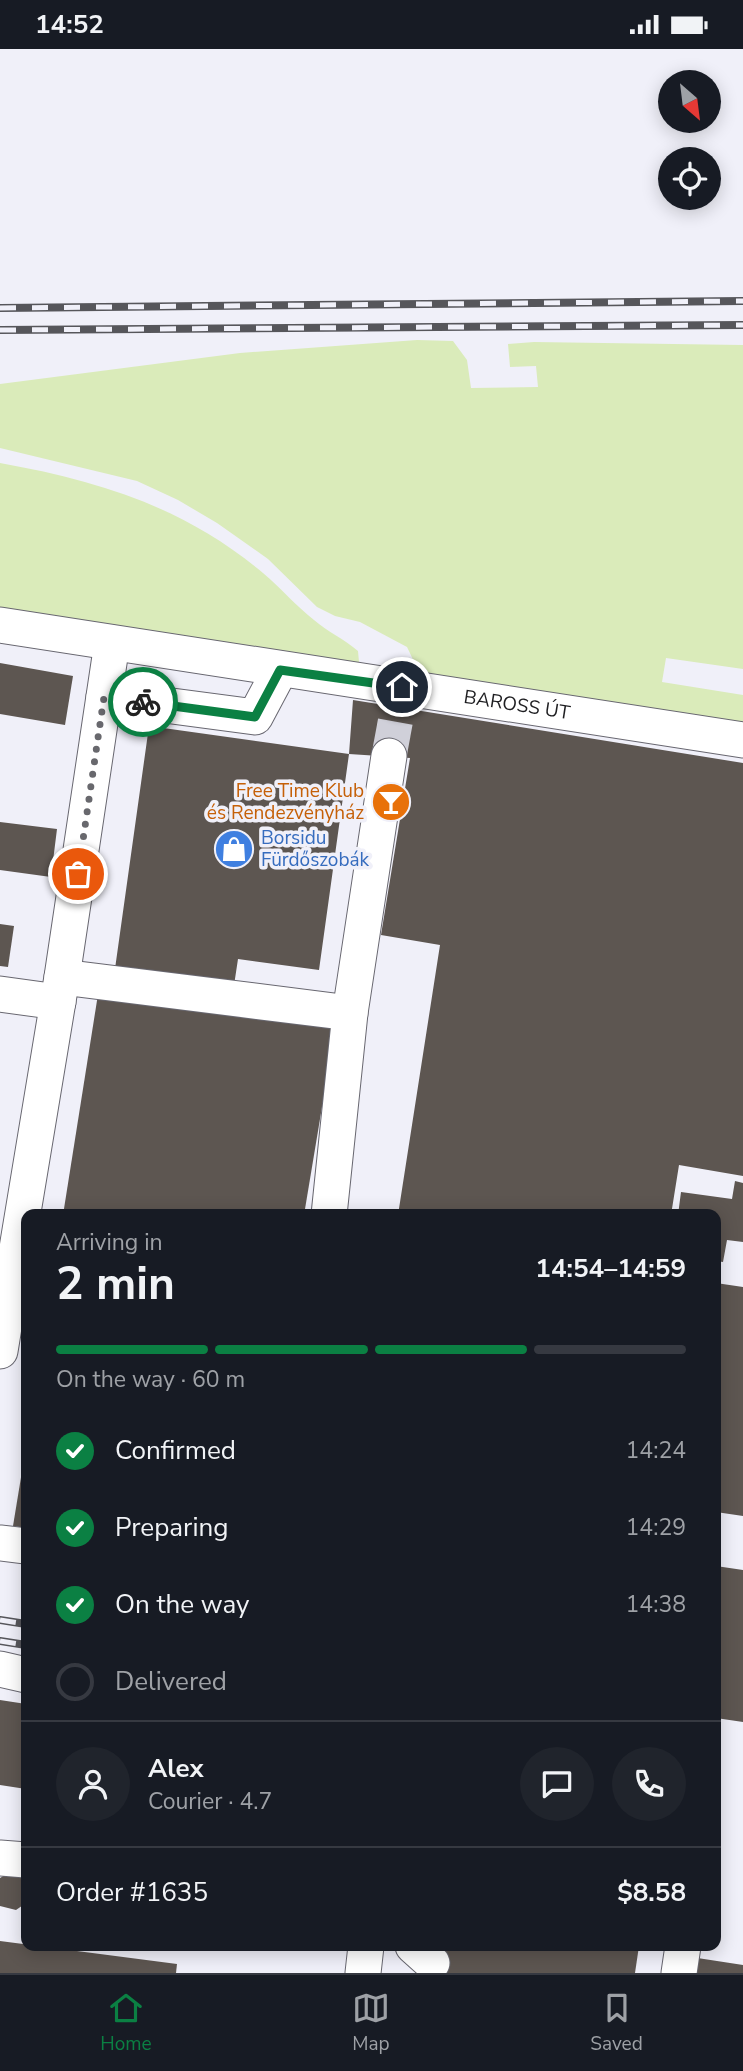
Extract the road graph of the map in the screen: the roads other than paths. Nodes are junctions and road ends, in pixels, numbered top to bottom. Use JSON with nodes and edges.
{"nodes":[{"id":1,"x":0,"y":625,"type":"edge"},
{"id":2,"x":112,"y":643,"type":"junction"},
{"id":3,"x":280,"y":670,"type":"junction"},
{"id":4,"x":104,"y":697,"type":"junction"},
{"id":5,"x":743,"y":740,"type":"edge"},
{"id":6,"x":389,"y":756,"type":"tunnel mouth"},
{"id":7,"x":60,"y":989,"type":"junction"},
{"id":8,"x":0,"y":994,"type":"edge"},
{"id":9,"x":350,"y":1013,"type":"junction"},
{"id":10,"x":24,"y":1209,"type":"edge"},
{"id":11,"x":330,"y":1209,"type":"edge"},
{"id":12,"x":21,"y":1224,"type":"edge"},
{"id":13,"x":0,"y":1351,"type":"edge"},
{"id":14,"x":0,"y":1543,"type":"edge"},
{"id":15,"x":21,"y":1545,"type":"edge"},
{"id":16,"x":0,"y":1669,"type":"edge"},
{"id":17,"x":21,"y":1674,"type":"edge"},
{"id":18,"x":0,"y":1858,"type":"edge"},
{"id":19,"x":21,"y":1860,"type":"edge"},
{"id":20,"x":365,"y":1951,"type":"edge"},
{"id":21,"x":681,"y":1951,"type":"edge"},
{"id":22,"x":363,"y":1973,"type":"edge"},
{"id":23,"x":679,"y":1973,"type":"edge"}],
"edges":[{"from":1,"to":2,"type":"street","name":"BAROSS ÚT"},
{"from":2,"to":3,"type":"street","name":"BAROSS ÚT"},
{"from":2,"to":4,"type":"street"},
{"from":3,"to":4,"type":"street"},
{"from":3,"to":5,"type":"street","name":"BAROSS ÚT"},
{"from":4,"to":7,"type":"street"},
{"from":6,"to":9,"type":"street"},
{"from":7,"to":8,"type":"street"},
{"from":7,"to":9,"type":"street"},
{"from":7,"to":10,"type":"street"},
{"from":9,"to":11,"type":"street"},
{"from":12,"to":13,"type":"street"},
{"from":14,"to":15,"type":"street"},
{"from":16,"to":17,"type":"street"},
{"from":18,"to":19,"type":"street"},
{"from":20,"to":22,"type":"street"},
{"from":21,"to":23,"type":"street"}]}
